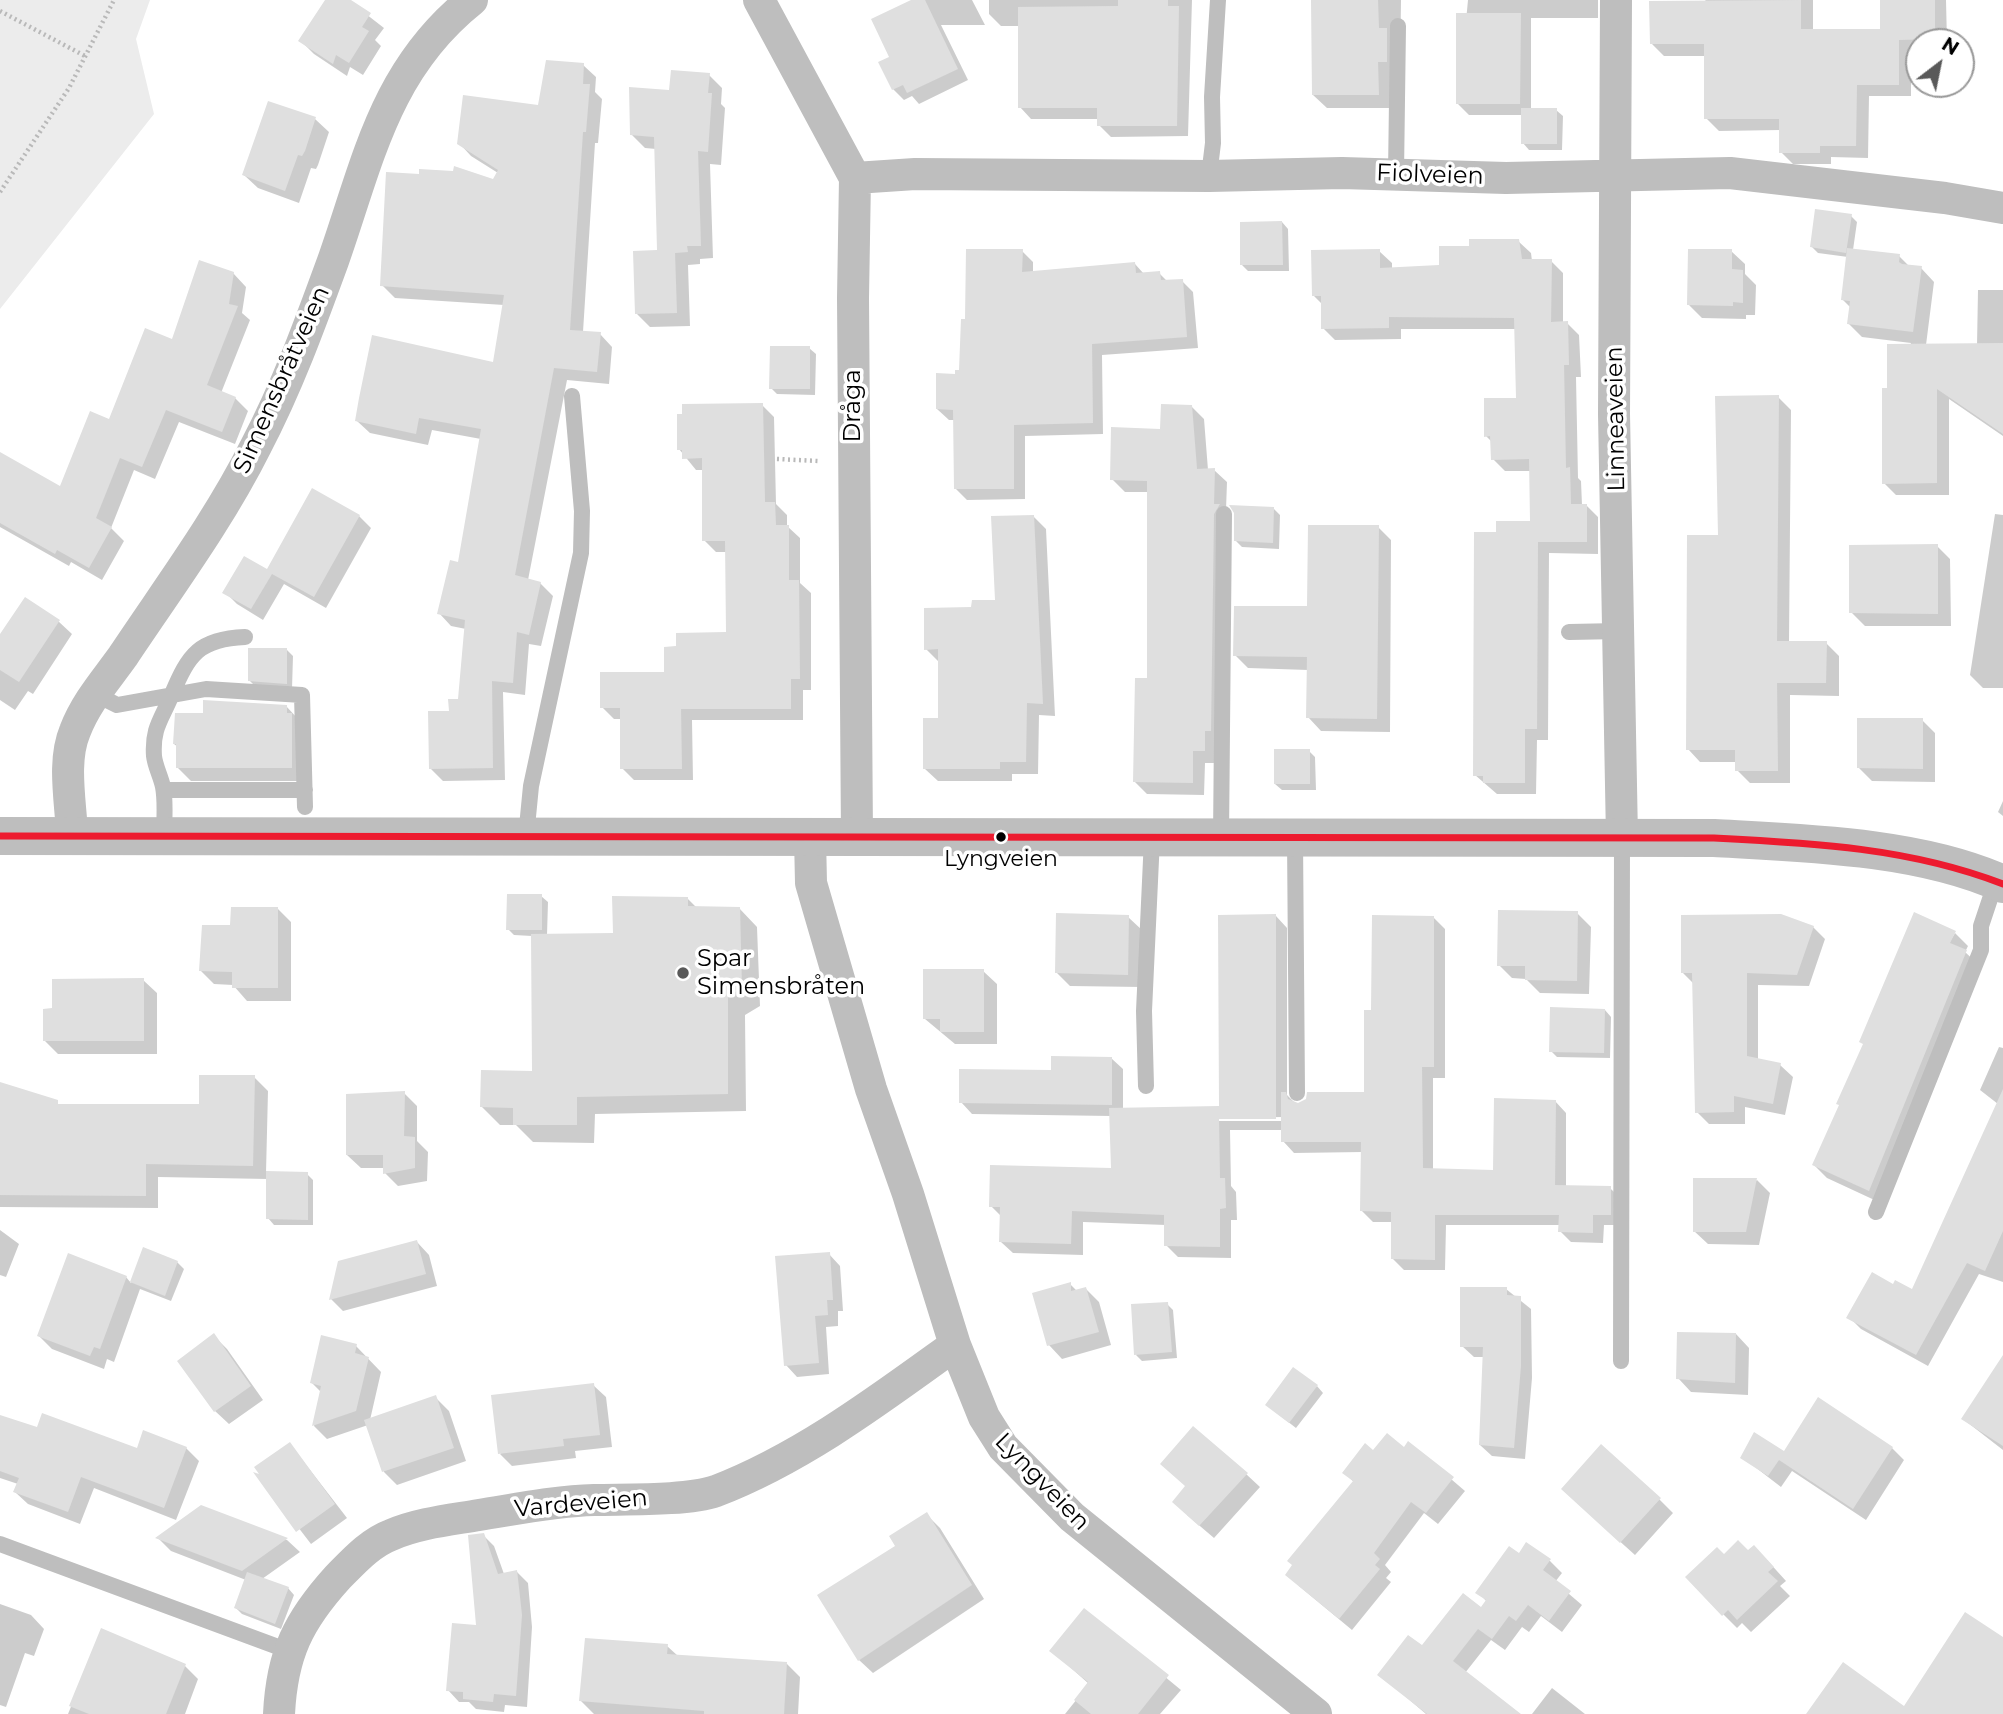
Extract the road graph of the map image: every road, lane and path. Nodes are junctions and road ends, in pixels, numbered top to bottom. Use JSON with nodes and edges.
{"nodes":[{"id":1,"x":114,"y":0,"type":"edge"},
{"id":2,"x":472,"y":0,"type":"edge"},
{"id":3,"x":759,"y":0,"type":"edge"},
{"id":4,"x":1218,"y":0,"type":"edge"},
{"id":5,"x":1616,"y":0,"type":"edge"},
{"id":6,"x":0,"y":11,"type":"edge"},
{"id":7,"x":1398,"y":26,"type":"dead end"},
{"id":8,"x":85,"y":56,"type":"junction"},
{"id":9,"x":1396,"y":174,"type":"junction"},
{"id":10,"x":1209,"y":176,"type":"junction"},
{"id":11,"x":1614,"y":177,"type":"junction"},
{"id":12,"x":855,"y":178,"type":"junction"},
{"id":13,"x":0,"y":191,"type":"edge"},
{"id":14,"x":2003,"y":208,"type":"edge"},
{"id":15,"x":572,"y":396,"type":"dead end"},
{"id":16,"x":1224,"y":514,"type":"dead end"},
{"id":17,"x":1619,"y":631,"type":"junction"},
{"id":18,"x":1569,"y":632,"type":"dead end"},
{"id":19,"x":246,"y":637,"type":"dead end"},
{"id":20,"x":94,"y":694,"type":"junction"},
{"id":21,"x":172,"y":695,"type":"junction"},
{"id":22,"x":164,"y":790,"type":"junction"},
{"id":23,"x":305,"y":790,"type":"junction"},
{"id":24,"x":306,"y":807,"type":"dead end"},
{"id":25,"x":72,"y":835,"type":"junction"},
{"id":26,"x":0,"y":836,"type":"edge"},
{"id":27,"x":164,"y":836,"type":"junction"},
{"id":28,"x":810,"y":836,"type":"junction"},
{"id":29,"x":526,"y":837,"type":"junction"},
{"id":30,"x":857,"y":837,"type":"junction"},
{"id":31,"x":1152,"y":838,"type":"junction"},
{"id":32,"x":1221,"y":838,"type":"junction"},
{"id":33,"x":1295,"y":838,"type":"junction"},
{"id":34,"x":1622,"y":838,"type":"junction"},
{"id":35,"x":2000,"y":882,"type":"edge"},
{"id":36,"x":1146,"y":1086,"type":"dead end"},
{"id":37,"x":1297,"y":1093,"type":"dead end"},
{"id":38,"x":1876,"y":1212,"type":"dead end"},
{"id":39,"x":955,"y":1345,"type":"junction"},
{"id":40,"x":1621,"y":1362,"type":"dead end"},
{"id":41,"x":0,"y":1544,"type":"edge"},
{"id":42,"x":289,"y":1651,"type":"junction"},
{"id":43,"x":279,"y":1714,"type":"edge"},
{"id":44,"x":1317,"y":1714,"type":"edge"}],
"edges":[{"from":1,"to":8,"type":"path"},
{"from":2,"to":20,"type":"street","name":"Simensbråtveien"},
{"from":3,"to":12,"type":"street","name":"Dråga"},
{"from":4,"to":10,"type":"lane"},
{"from":5,"to":11,"type":"street","name":"Linneaveien"},
{"from":6,"to":8,"type":"path"},
{"from":7,"to":9,"type":"lane"},
{"from":8,"to":13,"type":"path"},
{"from":9,"to":10,"type":"street","name":"Fiolveien"},
{"from":9,"to":11,"type":"street","name":"Fiolveien"},
{"from":10,"to":12,"type":"street","name":"Fiolveien"},
{"from":11,"to":14,"type":"street","name":"Fiolveien"},
{"from":11,"to":17,"type":"street","name":"Linneaveien"},
{"from":12,"to":30,"type":"street","name":"Dråga"},
{"from":15,"to":29,"type":"lane"},
{"from":16,"to":32,"type":"lane"},
{"from":17,"to":18,"type":"lane"},
{"from":17,"to":34,"type":"street","name":"Linneaveien"},
{"from":19,"to":21,"type":"lane"},
{"from":20,"to":21,"type":"lane"},
{"from":20,"to":25,"type":"street","name":"Simensbråtveien"},
{"from":21,"to":22,"type":"lane"},
{"from":21,"to":23,"type":"lane"},
{"from":22,"to":23,"type":"lane"},
{"from":22,"to":27,"type":"lane"},
{"from":23,"to":24,"type":"lane"},
{"from":25,"to":26,"type":"street"},
{"from":25,"to":27,"type":"street"},
{"from":27,"to":29,"type":"street"},
{"from":28,"to":29,"type":"street"},
{"from":28,"to":30,"type":"street"},
{"from":28,"to":39,"type":"street","name":"Lyngveien"},
{"from":30,"to":31,"type":"street"},
{"from":31,"to":32,"type":"street"},
{"from":31,"to":36,"type":"lane"},
{"from":32,"to":33,"type":"street"},
{"from":33,"to":34,"type":"street"},
{"from":33,"to":37,"type":"lane"},
{"from":34,"to":35,"type":"street"},
{"from":34,"to":40,"type":"lane"},
{"from":35,"to":38,"type":"lane"},
{"from":39,"to":42,"type":"street","name":"Vardeveien"},
{"from":39,"to":44,"type":"street","name":"Lyngveien"},
{"from":41,"to":42,"type":"lane"},
{"from":42,"to":43,"type":"street","name":"Vardeveien"}]}
